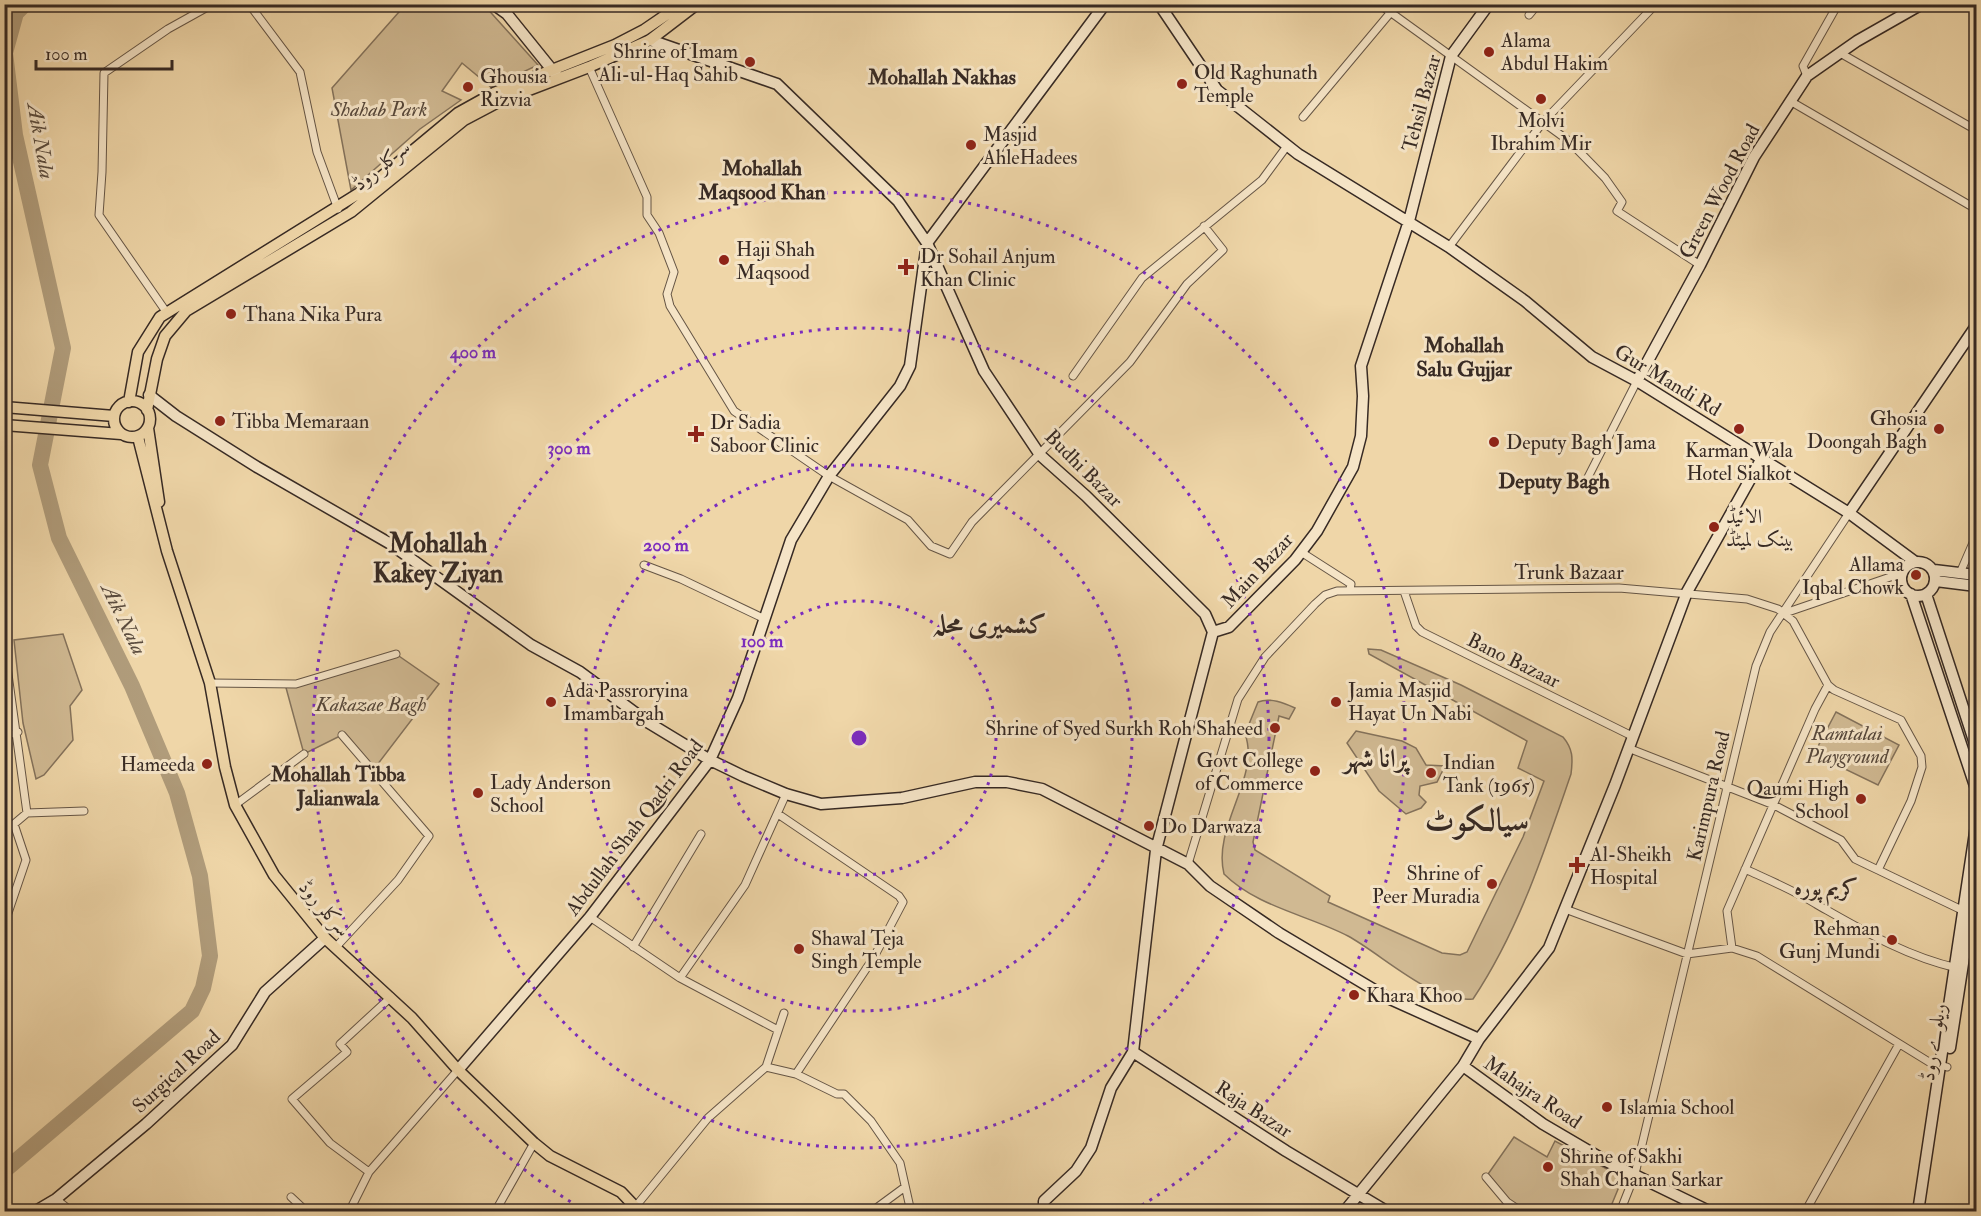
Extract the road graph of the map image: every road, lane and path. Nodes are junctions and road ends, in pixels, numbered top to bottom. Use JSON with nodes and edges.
{"nodes":[{"id":1,"x":213,"y":4,"type":"edge"},
{"id":2,"x":249,"y":4,"type":"edge"},
{"id":3,"x":493,"y":4,"type":"edge"},
{"id":4,"x":682,"y":4,"type":"edge"},
{"id":5,"x":697,"y":4,"type":"edge"},
{"id":6,"x":1105,"y":4,"type":"edge"},
{"id":7,"x":1159,"y":4,"type":"edge"},
{"id":8,"x":1488,"y":4,"type":"edge"},
{"id":9,"x":1538,"y":4,"type":"edge"},
{"id":10,"x":1656,"y":4,"type":"edge"},
{"id":11,"x":1838,"y":4,"type":"edge"},
{"id":12,"x":1922,"y":4,"type":"edge"},
{"id":13,"x":1380,"y":5,"type":"edge"},
{"id":14,"x":1391,"y":12,"type":"junction"},
{"id":15,"x":1529,"y":15,"type":"dead end"},
{"id":16,"x":650,"y":40,"type":"junction"},
{"id":17,"x":1840,"y":53,"type":"junction"},
{"id":18,"x":1450,"y":56,"type":"junction"},
{"id":19,"x":589,"y":67,"type":"junction"},
{"id":20,"x":551,"y":69,"type":"junction"},
{"id":21,"x":1807,"y":76,"type":"junction"},
{"id":22,"x":559,"y":78,"type":"junction"},
{"id":23,"x":1790,"y":101,"type":"junction"},
{"id":24,"x":1303,"y":117,"type":"dead end"},
{"id":25,"x":1542,"y":122,"type":"junction"},
{"id":26,"x":1977,"y":130,"type":"edge"},
{"id":27,"x":1287,"y":146,"type":"junction"},
{"id":28,"x":1977,"y":209,"type":"edge"},
{"id":29,"x":339,"y":212,"type":"junction"},
{"id":30,"x":1409,"y":221,"type":"junction"},
{"id":31,"x":1204,"y":226,"type":"junction"},
{"id":32,"x":927,"y":243,"type":"junction"},
{"id":33,"x":1449,"y":247,"type":"junction"},
{"id":34,"x":1700,"y":265,"type":"junction"},
{"id":35,"x":167,"y":313,"type":"junction"},
{"id":36,"x":1977,"y":326,"type":"edge"},
{"id":37,"x":147,"y":337,"type":"junction"},
{"id":38,"x":161,"y":346,"type":"junction"},
{"id":39,"x":1073,"y":376,"type":"dead end"},
{"id":40,"x":1637,"y":381,"type":"junction"},
{"id":41,"x":149,"y":396,"type":"junction"},
{"id":42,"x":129,"y":402,"type":"junction"},
{"id":43,"x":8,"y":408,"type":"edge"},
{"id":44,"x":147,"y":410,"type":"junction"},
{"id":45,"x":114,"y":416,"type":"junction"},
{"id":46,"x":7,"y":425,"type":"edge"},
{"id":47,"x":148,"y":428,"type":"junction"},
{"id":48,"x":121,"y":434,"type":"junction"},
{"id":49,"x":138,"y":437,"type":"junction"},
{"id":50,"x":1040,"y":455,"type":"junction"},
{"id":51,"x":1762,"y":458,"type":"junction"},
{"id":52,"x":829,"y":476,"type":"junction"},
{"id":53,"x":1584,"y":486,"type":"dead end"},
{"id":54,"x":159,"y":512,"type":"junction"},
{"id":55,"x":1849,"y":513,"type":"junction"},
{"id":56,"x":1977,"y":536,"type":"edge"},
{"id":57,"x":1301,"y":552,"type":"junction"},
{"id":58,"x":1914,"y":561,"type":"junction"},
{"id":59,"x":644,"y":565,"type":"dead end"},
{"id":60,"x":1902,"y":573,"type":"junction"},
{"id":61,"x":1960,"y":573,"type":"junction"},
{"id":62,"x":1935,"y":575,"type":"junction"},
{"id":63,"x":1977,"y":575,"type":"edge"},
{"id":64,"x":1977,"y":586,"type":"edge"},
{"id":65,"x":1350,"y":590,"type":"junction"},
{"id":66,"x":1404,"y":591,"type":"junction"},
{"id":67,"x":1687,"y":592,"type":"junction"},
{"id":68,"x":1911,"y":594,"type":"junction"},
{"id":69,"x":1926,"y":594,"type":"junction"},
{"id":70,"x":1785,"y":613,"type":"junction"},
{"id":71,"x":765,"y":619,"type":"junction"},
{"id":72,"x":1214,"y":632,"type":"junction"},
{"id":73,"x":4,"y":645,"type":"edge"},
{"id":74,"x":396,"y":654,"type":"dead end"},
{"id":75,"x":5,"y":655,"type":"edge"},
{"id":76,"x":210,"y":683,"type":"junction"},
{"id":77,"x":1828,"y":685,"type":"junction"},
{"id":78,"x":18,"y":732,"type":"junction"},
{"id":79,"x":342,"y":735,"type":"dead end"},
{"id":80,"x":4,"y":736,"type":"edge"},
{"id":81,"x":1632,"y":736,"type":"junction"},
{"id":82,"x":1977,"y":747,"type":"edge"},
{"id":83,"x":1628,"y":748,"type":"junction"},
{"id":84,"x":304,"y":754,"type":"dead end"},
{"id":85,"x":710,"y":760,"type":"junction"},
{"id":86,"x":1725,"y":785,"type":"junction"},
{"id":87,"x":1977,"y":789,"type":"edge"},
{"id":88,"x":786,"y":794,"type":"junction"},
{"id":89,"x":235,"y":804,"type":"junction"},
{"id":90,"x":1774,"y":805,"type":"junction"},
{"id":91,"x":84,"y":811,"type":"dead end"},
{"id":92,"x":27,"y":813,"type":"junction"},
{"id":93,"x":778,"y":814,"type":"junction"},
{"id":94,"x":1977,"y":826,"type":"edge"},
{"id":95,"x":701,"y":834,"type":"dead end"},
{"id":96,"x":1156,"y":850,"type":"junction"},
{"id":97,"x":1188,"y":864,"type":"junction"},
{"id":98,"x":1745,"y":869,"type":"junction"},
{"id":99,"x":1878,"y":870,"type":"junction"},
{"id":100,"x":1977,"y":879,"type":"edge"},
{"id":101,"x":1565,"y":909,"type":"junction"},
{"id":102,"x":1967,"y":913,"type":"junction"},
{"id":103,"x":8,"y":914,"type":"dead end"},
{"id":104,"x":591,"y":916,"type":"junction"},
{"id":105,"x":325,"y":938,"type":"junction"},
{"id":106,"x":633,"y":947,"type":"junction"},
{"id":107,"x":335,"y":948,"type":"junction"},
{"id":108,"x":1732,"y":948,"type":"junction"},
{"id":109,"x":1687,"y":954,"type":"junction"},
{"id":110,"x":1959,"y":968,"type":"junction"},
{"id":111,"x":680,"y":978,"type":"junction"},
{"id":112,"x":391,"y":997,"type":"junction"},
{"id":113,"x":784,"y":1013,"type":"dead end"},
{"id":114,"x":778,"y":1030,"type":"junction"},
{"id":115,"x":1479,"y":1039,"type":"junction"},
{"id":116,"x":1899,"y":1044,"type":"junction"},
{"id":117,"x":1133,"y":1052,"type":"junction"},
{"id":118,"x":1463,"y":1066,"type":"junction"},
{"id":119,"x":1944,"y":1066,"type":"junction"},
{"id":120,"x":765,"y":1067,"type":"junction"},
{"id":121,"x":458,"y":1070,"type":"junction"},
{"id":122,"x":796,"y":1074,"type":"junction"},
{"id":123,"x":534,"y":1143,"type":"junction"},
{"id":124,"x":369,"y":1172,"type":"junction"},
{"id":125,"x":1635,"y":1174,"type":"junction"},
{"id":126,"x":1486,"y":1177,"type":"dead end"},
{"id":127,"x":905,"y":1187,"type":"junction"},
{"id":128,"x":1358,"y":1191,"type":"junction"},
{"id":129,"x":291,"y":1197,"type":"dead end"},
{"id":130,"x":56,"y":1199,"type":"junction"},
{"id":131,"x":638,"y":1209,"type":"edge"},
{"id":132,"x":34,"y":1212,"type":"edge"},
{"id":133,"x":72,"y":1212,"type":"edge"},
{"id":134,"x":307,"y":1212,"type":"edge"},
{"id":135,"x":349,"y":1212,"type":"edge"},
{"id":136,"x":495,"y":1212,"type":"edge"},
{"id":137,"x":871,"y":1212,"type":"edge"},
{"id":138,"x":910,"y":1212,"type":"edge"},
{"id":139,"x":1044,"y":1212,"type":"edge"},
{"id":140,"x":1344,"y":1212,"type":"edge"},
{"id":141,"x":1388,"y":1212,"type":"edge"},
{"id":142,"x":1522,"y":1212,"type":"edge"},
{"id":143,"x":1620,"y":1212,"type":"edge"},
{"id":144,"x":1712,"y":1212,"type":"edge"},
{"id":145,"x":1805,"y":1212,"type":"edge"},
{"id":146,"x":1918,"y":1212,"type":"edge"},
{"id":147,"x":1924,"y":1212,"type":"edge"}],
"edges":[{"from":1,"to":35,"type":"street"},
{"from":2,"to":29,"type":"street"},
{"from":3,"to":20,"type":"street"},
{"from":4,"to":20,"type":"main road","name":"سرکلر روڈ"},
{"from":5,"to":16,"type":"main road","name":"سرکلر روڈ"},
{"from":6,"to":32,"type":"street"},
{"from":7,"to":27,"type":"street","name":"Gur Mandi Rd"},
{"from":8,"to":18,"type":"street","name":"Tehsil Bazar"},
{"from":9,"to":15,"type":"street"},
{"from":10,"to":25,"type":"street"},
{"from":11,"to":21,"type":"street"},
{"from":12,"to":17,"type":"street","name":"Green Wood Road"},
{"from":13,"to":14,"type":"street"},
{"from":14,"to":18,"type":"street"},
{"from":14,"to":24,"type":"street"},
{"from":16,"to":19,"type":"main road","name":"سرکلر روڈ"},
{"from":16,"to":32,"type":"street","name":"Budhi Bazar"},
{"from":17,"to":21,"type":"street","name":"Green Wood Road"},
{"from":17,"to":26,"type":"street"},
{"from":18,"to":25,"type":"street"},
{"from":18,"to":30,"type":"street","name":"Tehsil Bazar"},
{"from":19,"to":22,"type":"main road","name":"سرکلر روڈ"},
{"from":19,"to":52,"type":"street"},
{"from":20,"to":22,"type":"street"},
{"from":20,"to":29,"type":"main road","name":"سرکلر روڈ"},
{"from":21,"to":23,"type":"street","name":"Green Wood Road"},
{"from":22,"to":29,"type":"main road","name":"سرکلر روڈ"},
{"from":23,"to":28,"type":"street"},
{"from":23,"to":34,"type":"street","name":"Green Wood Road"},
{"from":25,"to":33,"type":"street"},
{"from":25,"to":34,"type":"street"},
{"from":27,"to":30,"type":"street","name":"Gur Mandi Rd"},
{"from":27,"to":31,"type":"street"},
{"from":29,"to":35,"type":"main road","name":"سرکلر روڈ"},
{"from":29,"to":38,"type":"main road","name":"سرکلر روڈ"},
{"from":30,"to":33,"type":"street","name":"Gur Mandi Rd"},
{"from":30,"to":57,"type":"street","name":"Main Bazar"},
{"from":31,"to":39,"type":"street"},
{"from":31,"to":50,"type":"street"},
{"from":32,"to":50,"type":"street","name":"Budhi Bazar"},
{"from":32,"to":52,"type":"street","name":"Abdullah Shah Qadri Road"},
{"from":33,"to":40,"type":"street","name":"Gur Mandi Rd"},
{"from":34,"to":40,"type":"street","name":"Green Wood Road"},
{"from":35,"to":37,"type":"main road","name":"سرکلر روڈ"},
{"from":36,"to":55,"type":"street"},
{"from":37,"to":38,"type":"main road"},
{"from":37,"to":42,"type":"main road","name":"سرکلر روڈ"},
{"from":38,"to":41,"type":"main road","name":"سرکلر روڈ"},
{"from":40,"to":51,"type":"street","name":"Gur Mandi Rd"},
{"from":40,"to":53,"type":"street"},
{"from":41,"to":44,"type":"main road","name":"سرکلر روڈ"},
{"from":41,"to":85,"type":"street"},
{"from":42,"to":44,"type":"main road"},
{"from":42,"to":45,"type":"main road"},
{"from":43,"to":45,"type":"main road"},
{"from":44,"to":47,"type":"main road"},
{"from":45,"to":48,"type":"main road"},
{"from":46,"to":48,"type":"main road"},
{"from":47,"to":49,"type":"main road"},
{"from":47,"to":54,"type":"main road"},
{"from":48,"to":49,"type":"main road"},
{"from":49,"to":54,"type":"main road"},
{"from":50,"to":52,"type":"street"},
{"from":50,"to":72,"type":"street","name":"Budhi Bazar"},
{"from":51,"to":55,"type":"street","name":"Gur Mandi Rd"},
{"from":51,"to":67,"type":"street"},
{"from":52,"to":71,"type":"street","name":"Abdullah Shah Qadri Road"},
{"from":54,"to":76,"type":"main road","name":"سرکلر روڈ"},
{"from":55,"to":58,"type":"street","name":"Gur Mandi Rd"},
{"from":55,"to":70,"type":"street","name":"Karimpura Road"},
{"from":56,"to":61,"type":"street"},
{"from":57,"to":65,"type":"street"},
{"from":57,"to":72,"type":"street","name":"Main Bazar"},
{"from":58,"to":60,"type":"street"},
{"from":58,"to":62,"type":"street"},
{"from":59,"to":71,"type":"street"},
{"from":60,"to":68,"type":"street"},
{"from":60,"to":70,"type":"street"},
{"from":61,"to":62,"type":"street"},
{"from":61,"to":63,"type":"street"},
{"from":62,"to":64,"type":"street"},
{"from":62,"to":69,"type":"street"},
{"from":65,"to":66,"type":"street","name":"Trunk Bazaar"},
{"from":65,"to":97,"type":"street","name":"Trunk Bazaar"},
{"from":66,"to":67,"type":"street","name":"Trunk Bazaar"},
{"from":66,"to":81,"type":"street","name":"Bano Bazaar"},
{"from":67,"to":70,"type":"street","name":"Trunk Bazaar"},
{"from":67,"to":81,"type":"street"},
{"from":68,"to":69,"type":"street"},
{"from":68,"to":87,"type":"street"},
{"from":69,"to":82,"type":"street"},
{"from":70,"to":77,"type":"street"},
{"from":70,"to":86,"type":"street","name":"Karimpura Road"},
{"from":71,"to":85,"type":"street","name":"Abdullah Shah Qadri Road"},
{"from":72,"to":96,"type":"street","name":"Main Bazar"},
{"from":73,"to":75,"type":"street"},
{"from":74,"to":76,"type":"street"},
{"from":75,"to":78,"type":"street"},
{"from":76,"to":89,"type":"main road","name":"سرکلر روڈ"},
{"from":77,"to":90,"type":"street"},
{"from":77,"to":99,"type":"street"},
{"from":78,"to":80,"type":"street"},
{"from":78,"to":92,"type":"street"},
{"from":79,"to":107,"type":"street"},
{"from":81,"to":83,"type":"street"},
{"from":83,"to":86,"type":"street"},
{"from":83,"to":101,"type":"street"},
{"from":84,"to":89,"type":"street"},
{"from":85,"to":88,"type":"street"},
{"from":85,"to":104,"type":"street","name":"Abdullah Shah Qadri Road"},
{"from":86,"to":90,"type":"street"},
{"from":86,"to":109,"type":"street","name":"Karimpura Road"},
{"from":88,"to":93,"type":"street"},
{"from":88,"to":96,"type":"street"},
{"from":89,"to":105,"type":"main road","name":"سرکلر روڈ"},
{"from":90,"to":98,"type":"street"},
{"from":90,"to":99,"type":"street"},
{"from":91,"to":92,"type":"street"},
{"from":92,"to":103,"type":"street"},
{"from":93,"to":111,"type":"street"},
{"from":93,"to":122,"type":"street"},
{"from":94,"to":102,"type":"street"},
{"from":95,"to":106,"type":"street"},
{"from":96,"to":97,"type":"street"},
{"from":96,"to":117,"type":"street","name":"Main Bazar"},
{"from":97,"to":115,"type":"street"},
{"from":98,"to":108,"type":"street"},
{"from":98,"to":110,"type":"street"},
{"from":99,"to":102,"type":"street"},
{"from":100,"to":102,"type":"street","name":"ریلوے روڈ"},
{"from":101,"to":109,"type":"street"},
{"from":101,"to":115,"type":"street"},
{"from":102,"to":110,"type":"street","name":"ریلوے روڈ"},
{"from":104,"to":106,"type":"street"},
{"from":104,"to":121,"type":"street","name":"Abdullah Shah Qadri Road"},
{"from":105,"to":107,"type":"main road","name":"سرکلر روڈ"},
{"from":105,"to":130,"type":"street","name":"Surgical Road"},
{"from":106,"to":111,"type":"street"},
{"from":107,"to":112,"type":"main road","name":"سرکلر روڈ"},
{"from":108,"to":109,"type":"street"},
{"from":108,"to":116,"type":"street"},
{"from":109,"to":125,"type":"street","name":"Karimpura Road"},
{"from":110,"to":119,"type":"street","name":"ریلوے روڈ"},
{"from":111,"to":114,"type":"street"},
{"from":112,"to":121,"type":"main road","name":"سرکلر روڈ"},
{"from":112,"to":124,"type":"street"},
{"from":113,"to":114,"type":"street"},
{"from":114,"to":120,"type":"street"},
{"from":115,"to":118,"type":"street"},
{"from":116,"to":119,"type":"street"},
{"from":116,"to":145,"type":"street"},
{"from":117,"to":128,"type":"street","name":"Raja Bazar"},
{"from":117,"to":139,"type":"street"},
{"from":118,"to":125,"type":"street","name":"Mahajra Road"},
{"from":118,"to":128,"type":"street"},
{"from":119,"to":146,"type":"street"},
{"from":119,"to":147,"type":"street","name":"ریلوے روڈ"},
{"from":120,"to":122,"type":"street"},
{"from":120,"to":131,"type":"street"},
{"from":121,"to":123,"type":"main road","name":"سرکلر روڈ"},
{"from":121,"to":124,"type":"street"},
{"from":122,"to":127,"type":"street"},
{"from":123,"to":131,"type":"main road","name":"سرکلر روڈ"},
{"from":123,"to":136,"type":"street"},
{"from":124,"to":135,"type":"street"},
{"from":125,"to":143,"type":"street","name":"Karimpura Road"},
{"from":125,"to":144,"type":"street","name":"Mahajra Road"},
{"from":126,"to":142,"type":"street"},
{"from":127,"to":137,"type":"street"},
{"from":127,"to":138,"type":"street"},
{"from":128,"to":140,"type":"street"},
{"from":128,"to":141,"type":"street","name":"Raja Bazar"},
{"from":129,"to":134,"type":"street"},
{"from":130,"to":132,"type":"street","name":"Surgical Road"},
{"from":130,"to":133,"type":"street"}]}
